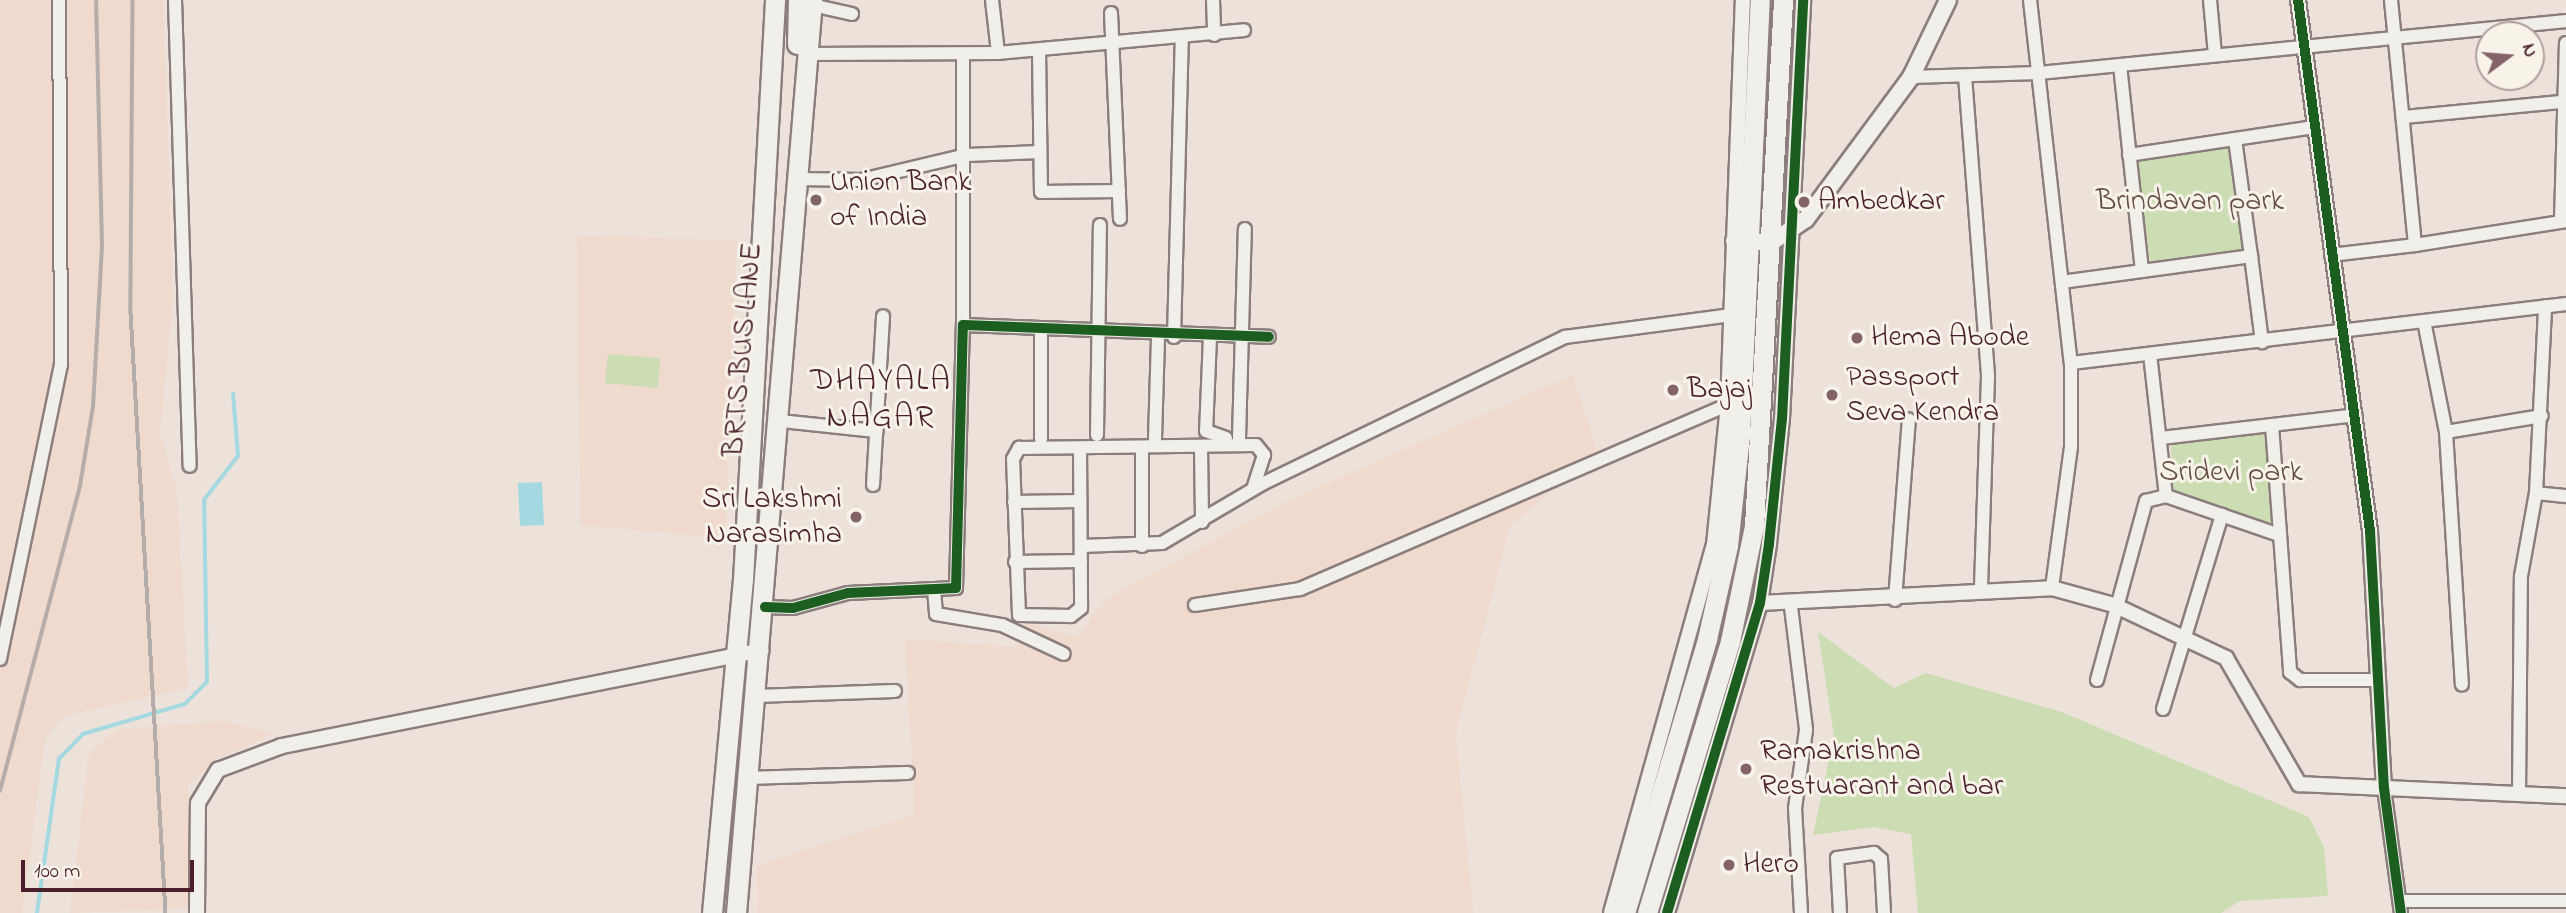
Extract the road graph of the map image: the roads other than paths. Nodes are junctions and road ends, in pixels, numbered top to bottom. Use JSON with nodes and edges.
{"nodes":[{"id":1,"x":59,"y":0,"type":"edge"},
{"id":2,"x":175,"y":0,"type":"edge"},
{"id":3,"x":775,"y":0,"type":"edge"},
{"id":4,"x":992,"y":0,"type":"edge"},
{"id":5,"x":1213,"y":0,"type":"edge"},
{"id":6,"x":1743,"y":0,"type":"edge"},
{"id":7,"x":1760,"y":0,"type":"edge"},
{"id":8,"x":1783,"y":0,"type":"edge"},
{"id":9,"x":1802,"y":0,"type":"edge"},
{"id":10,"x":1948,"y":0,"type":"edge"},
{"id":11,"x":2031,"y":0,"type":"edge"},
{"id":12,"x":2210,"y":0,"type":"edge"},
{"id":13,"x":2298,"y":0,"type":"edge"},
{"id":14,"x":2391,"y":0,"type":"edge"},
{"id":15,"x":808,"y":2,"type":"edge"},
{"id":16,"x":1111,"y":13,"type":"dead end"},
{"id":17,"x":852,"y":14,"type":"dead end"},
{"id":18,"x":2566,"y":21,"type":"edge"},
{"id":19,"x":1244,"y":30,"type":"dead end"},
{"id":20,"x":1214,"y":35,"type":"junction"},
{"id":21,"x":2395,"y":37,"type":"junction"},
{"id":22,"x":1182,"y":38,"type":"junction"},
{"id":23,"x":2566,"y":43,"type":"edge"},
{"id":24,"x":1113,"y":44,"type":"junction"},
{"id":25,"x":2305,"y":45,"type":"junction"},
{"id":26,"x":1039,"y":50,"type":"junction"},
{"id":27,"x":998,"y":53,"type":"junction"},
{"id":28,"x":808,"y":54,"type":"junction"},
{"id":29,"x":963,"y":54,"type":"junction"},
{"id":30,"x":2215,"y":55,"type":"junction"},
{"id":31,"x":2120,"y":65,"type":"junction"},
{"id":32,"x":2039,"y":74,"type":"junction"},
{"id":33,"x":1965,"y":76,"type":"junction"},
{"id":34,"x":1911,"y":77,"type":"junction"},
{"id":35,"x":2562,"y":102,"type":"junction"},
{"id":36,"x":2405,"y":117,"type":"junction"},
{"id":37,"x":2315,"y":127,"type":"junction"},
{"id":38,"x":2235,"y":139,"type":"junction"},
{"id":39,"x":1039,"y":152,"type":"junction"},
{"id":40,"x":967,"y":155,"type":"junction"},
{"id":41,"x":2129,"y":155,"type":"junction"},
{"id":42,"x":799,"y":179,"type":"junction"},
{"id":43,"x":1119,"y":191,"type":"junction"},
{"id":44,"x":1120,"y":219,"type":"dead end"},
{"id":45,"x":2564,"y":221,"type":"edge"},
{"id":46,"x":1100,"y":225,"type":"dead end"},
{"id":47,"x":1245,"y":229,"type":"dead end"},
{"id":48,"x":1781,"y":238,"type":"junction"},
{"id":49,"x":1741,"y":241,"type":"junction"},
{"id":50,"x":2415,"y":245,"type":"junction"},
{"id":51,"x":2331,"y":255,"type":"junction"},
{"id":52,"x":2251,"y":256,"type":"junction"},
{"id":53,"x":2141,"y":270,"type":"junction"},
{"id":54,"x":2062,"y":282,"type":"junction"},
{"id":55,"x":2566,"y":304,"type":"edge"},
{"id":56,"x":2545,"y":306,"type":"junction"},
{"id":57,"x":1732,"y":315,"type":"junction"},
{"id":58,"x":883,"y":316,"type":"dead end"},
{"id":59,"x":2424,"y":321,"type":"junction"},
{"id":60,"x":963,"y":325,"type":"junction"},
{"id":61,"x":1041,"y":330,"type":"junction"},
{"id":62,"x":2346,"y":333,"type":"junction"},
{"id":63,"x":1100,"y":334,"type":"junction"},
{"id":64,"x":1158,"y":337,"type":"junction"},
{"id":65,"x":1174,"y":337,"type":"junction"},
{"id":66,"x":1210,"y":337,"type":"junction"},
{"id":67,"x":1243,"y":337,"type":"junction"},
{"id":68,"x":1269,"y":337,"type":"dead end"},
{"id":69,"x":2262,"y":342,"type":"junction"},
{"id":70,"x":2150,"y":354,"type":"junction"},
{"id":71,"x":2071,"y":363,"type":"junction"},
{"id":72,"x":1728,"y":405,"type":"junction"},
{"id":73,"x":2356,"y":415,"type":"junction"},
{"id":74,"x":2542,"y":416,"type":"junction"},
{"id":75,"x":1909,"y":420,"type":"dead end"},
{"id":76,"x":780,"y":421,"type":"junction"},
{"id":77,"x":2272,"y":425,"type":"junction"},
{"id":78,"x":876,"y":431,"type":"junction"},
{"id":79,"x":2446,"y":432,"type":"junction"},
{"id":80,"x":1097,"y":435,"type":"dead end"},
{"id":81,"x":1238,"y":438,"type":"junction"},
{"id":82,"x":1261,"y":438,"type":"dead end"},
{"id":83,"x":1041,"y":439,"type":"dead end"},
{"id":84,"x":1155,"y":439,"type":"dead end"},
{"id":85,"x":2161,"y":439,"type":"junction"},
{"id":86,"x":1142,"y":447,"type":"junction"},
{"id":87,"x":1200,"y":447,"type":"junction"},
{"id":88,"x":1080,"y":448,"type":"junction"},
{"id":89,"x":190,"y":466,"type":"dead end"},
{"id":90,"x":873,"y":485,"type":"dead end"},
{"id":91,"x":1253,"y":489,"type":"junction"},
{"id":92,"x":2536,"y":493,"type":"junction"},
{"id":93,"x":2166,"y":496,"type":"junction"},
{"id":94,"x":2566,"y":496,"type":"edge"},
{"id":95,"x":1080,"y":501,"type":"junction"},
{"id":96,"x":1013,"y":502,"type":"junction"},
{"id":97,"x":2222,"y":515,"type":"junction"},
{"id":98,"x":1202,"y":522,"type":"junction"},
{"id":99,"x":2279,"y":535,"type":"junction"},
{"id":100,"x":1081,"y":546,"type":"junction"},
{"id":101,"x":1142,"y":546,"type":"junction"},
{"id":102,"x":1081,"y":561,"type":"junction"},
{"id":103,"x":1014,"y":562,"type":"junction"},
{"id":104,"x":2052,"y":588,"type":"junction"},
{"id":105,"x":1981,"y":589,"type":"junction"},
{"id":106,"x":934,"y":590,"type":"junction"},
{"id":107,"x":1895,"y":600,"type":"junction"},
{"id":108,"x":1760,"y":603,"type":"junction"},
{"id":109,"x":1195,"y":605,"type":"dead end"},
{"id":110,"x":2114,"y":605,"type":"junction"},
{"id":111,"x":765,"y":607,"type":"junction"},
{"id":112,"x":1791,"y":607,"type":"junction"},
{"id":113,"x":2185,"y":636,"type":"junction"},
{"id":114,"x":749,"y":651,"type":"junction"},
{"id":115,"x":1064,"y":654,"type":"dead end"},
{"id":116,"x":0,"y":659,"type":"edge"},
{"id":117,"x":2097,"y":680,"type":"dead end"},
{"id":118,"x":2378,"y":680,"type":"junction"},
{"id":119,"x":2462,"y":684,"type":"dead end"},
{"id":120,"x":895,"y":691,"type":"dead end"},
{"id":121,"x":756,"y":696,"type":"junction"},
{"id":122,"x":2163,"y":709,"type":"dead end"},
{"id":123,"x":908,"y":774,"type":"dead end"},
{"id":124,"x":745,"y":778,"type":"junction"},
{"id":125,"x":2385,"y":788,"type":"junction"},
{"id":126,"x":2519,"y":795,"type":"junction"},
{"id":127,"x":2566,"y":796,"type":"edge"},
{"id":128,"x":2566,"y":901,"type":"edge"},
{"id":129,"x":2400,"y":907,"type":"edge"},
{"id":130,"x":2511,"y":907,"type":"edge"},
{"id":131,"x":197,"y":913,"type":"edge"},
{"id":132,"x":712,"y":913,"type":"edge"},
{"id":133,"x":724,"y":913,"type":"edge"},
{"id":134,"x":736,"y":913,"type":"edge"},
{"id":135,"x":1612,"y":913,"type":"edge"},
{"id":136,"x":1625,"y":913,"type":"edge"},
{"id":137,"x":1647,"y":913,"type":"edge"},
{"id":138,"x":1667,"y":913,"type":"edge"},
{"id":139,"x":1801,"y":913,"type":"edge"},
{"id":140,"x":1840,"y":913,"type":"edge"},
{"id":141,"x":1884,"y":913,"type":"edge"}],
"edges":[{"from":1,"to":116,"type":"street"},
{"from":2,"to":89,"type":"street"},
{"from":3,"to":114,"type":"main road"},
{"from":4,"to":27,"type":"street"},
{"from":5,"to":20,"type":"street"},
{"from":6,"to":49,"type":"street"},
{"from":7,"to":49,"type":"main road"},
{"from":8,"to":48,"type":"main road"},
{"from":9,"to":48,"type":"street"},
{"from":10,"to":34,"type":"main road"},
{"from":11,"to":32,"type":"street"},
{"from":12,"to":30,"type":"street"},
{"from":13,"to":25,"type":"street"},
{"from":14,"to":21,"type":"street"},
{"from":15,"to":17,"type":"street"},
{"from":15,"to":28,"type":"main road"},
{"from":15,"to":114,"type":"main road","name":"BRTS BUS LANE"},
{"from":16,"to":24,"type":"street"},
{"from":18,"to":21,"type":"street"},
{"from":19,"to":20,"type":"street"},
{"from":20,"to":22,"type":"street"},
{"from":21,"to":25,"type":"street"},
{"from":21,"to":36,"type":"street"},
{"from":22,"to":24,"type":"street"},
{"from":22,"to":65,"type":"street"},
{"from":23,"to":35,"type":"street"},
{"from":24,"to":26,"type":"street"},
{"from":24,"to":43,"type":"street"},
{"from":25,"to":30,"type":"street"},
{"from":25,"to":37,"type":"street"},
{"from":26,"to":27,"type":"street"},
{"from":26,"to":39,"type":"street"},
{"from":27,"to":29,"type":"street"},
{"from":28,"to":29,"type":"street"},
{"from":28,"to":42,"type":"main road"},
{"from":29,"to":40,"type":"street"},
{"from":30,"to":31,"type":"street"},
{"from":31,"to":32,"type":"street"},
{"from":31,"to":41,"type":"street"},
{"from":32,"to":33,"type":"street"},
{"from":32,"to":54,"type":"street"},
{"from":33,"to":34,"type":"street"},
{"from":33,"to":105,"type":"street"},
{"from":34,"to":48,"type":"main road"},
{"from":35,"to":36,"type":"street"},
{"from":35,"to":45,"type":"street"},
{"from":36,"to":50,"type":"street"},
{"from":37,"to":38,"type":"street"},
{"from":37,"to":51,"type":"street"},
{"from":38,"to":41,"type":"street"},
{"from":38,"to":52,"type":"street"},
{"from":39,"to":40,"type":"street"},
{"from":39,"to":43,"type":"street"},
{"from":40,"to":42,"type":"street"},
{"from":40,"to":60,"type":"street"},
{"from":41,"to":53,"type":"street"},
{"from":42,"to":76,"type":"main road"},
{"from":43,"to":44,"type":"street"},
{"from":45,"to":50,"type":"street"},
{"from":46,"to":63,"type":"street"},
{"from":47,"to":67,"type":"street"},
{"from":48,"to":49,"type":"main road"},
{"from":48,"to":108,"type":"street"},
{"from":48,"to":137,"type":"main road"},
{"from":49,"to":57,"type":"street"},
{"from":49,"to":136,"type":"main road"},
{"from":50,"to":51,"type":"street"},
{"from":51,"to":62,"type":"street"},
{"from":52,"to":53,"type":"street"},
{"from":52,"to":69,"type":"street"},
{"from":53,"to":54,"type":"street"},
{"from":54,"to":71,"type":"street"},
{"from":55,"to":56,"type":"street"},
{"from":56,"to":59,"type":"street"},
{"from":56,"to":74,"type":"street"},
{"from":57,"to":72,"type":"street"},
{"from":57,"to":91,"type":"street"},
{"from":58,"to":78,"type":"street"},
{"from":59,"to":62,"type":"street"},
{"from":59,"to":79,"type":"street"},
{"from":60,"to":61,"type":"street"},
{"from":60,"to":106,"type":"street"},
{"from":61,"to":63,"type":"street"},
{"from":61,"to":83,"type":"street"},
{"from":62,"to":69,"type":"street"},
{"from":62,"to":73,"type":"street"},
{"from":63,"to":64,"type":"street"},
{"from":63,"to":80,"type":"street"},
{"from":64,"to":65,"type":"street"},
{"from":64,"to":84,"type":"street"},
{"from":65,"to":66,"type":"street"},
{"from":66,"to":67,"type":"street"},
{"from":66,"to":81,"type":"street"},
{"from":67,"to":68,"type":"street"},
{"from":67,"to":81,"type":"street"},
{"from":69,"to":70,"type":"street"},
{"from":70,"to":71,"type":"street"},
{"from":70,"to":85,"type":"street"},
{"from":71,"to":104,"type":"street"},
{"from":72,"to":109,"type":"street"},
{"from":72,"to":135,"type":"street"},
{"from":73,"to":77,"type":"street"},
{"from":73,"to":118,"type":"street"},
{"from":74,"to":79,"type":"street"},
{"from":74,"to":92,"type":"street"},
{"from":75,"to":107,"type":"street"},
{"from":76,"to":78,"type":"street"},
{"from":76,"to":111,"type":"main road"},
{"from":77,"to":85,"type":"street"},
{"from":77,"to":99,"type":"street"},
{"from":78,"to":90,"type":"street"},
{"from":79,"to":119,"type":"street"},
{"from":81,"to":82,"type":"street"},
{"from":85,"to":93,"type":"street"},
{"from":86,"to":87,"type":"street"},
{"from":86,"to":88,"type":"street"},
{"from":86,"to":101,"type":"street"},
{"from":87,"to":91,"type":"street"},
{"from":87,"to":98,"type":"street"},
{"from":88,"to":95,"type":"street"},
{"from":88,"to":96,"type":"street"},
{"from":91,"to":98,"type":"street"},
{"from":92,"to":94,"type":"street"},
{"from":92,"to":126,"type":"street"},
{"from":93,"to":97,"type":"street"},
{"from":93,"to":110,"type":"street"},
{"from":95,"to":96,"type":"street"},
{"from":95,"to":100,"type":"street"},
{"from":96,"to":103,"type":"street"},
{"from":97,"to":99,"type":"street"},
{"from":97,"to":113,"type":"street"},
{"from":98,"to":101,"type":"street"},
{"from":99,"to":118,"type":"street"},
{"from":100,"to":101,"type":"street"},
{"from":100,"to":102,"type":"street"},
{"from":102,"to":103,"type":"street"},
{"from":102,"to":103,"type":"street"},
{"from":104,"to":105,"type":"street"},
{"from":104,"to":110,"type":"street"},
{"from":105,"to":107,"type":"street"},
{"from":106,"to":111,"type":"street"},
{"from":106,"to":115,"type":"street"},
{"from":107,"to":112,"type":"street"},
{"from":108,"to":112,"type":"street"},
{"from":108,"to":138,"type":"street"},
{"from":110,"to":113,"type":"street"},
{"from":110,"to":117,"type":"street"},
{"from":111,"to":114,"type":"main road"},
{"from":112,"to":139,"type":"street"},
{"from":113,"to":122,"type":"street"},
{"from":113,"to":125,"type":"street"},
{"from":114,"to":121,"type":"main road"},
{"from":114,"to":131,"type":"street"},
{"from":114,"to":132,"type":"main road"},
{"from":114,"to":133,"type":"main road","name":"BRTS BUS LANE"},
{"from":118,"to":125,"type":"street"},
{"from":120,"to":121,"type":"street"},
{"from":121,"to":124,"type":"main road"},
{"from":123,"to":124,"type":"street"},
{"from":124,"to":134,"type":"main road"},
{"from":125,"to":126,"type":"street"},
{"from":125,"to":129,"type":"street"},
{"from":126,"to":127,"type":"street"},
{"from":128,"to":130,"type":"street"},
{"from":129,"to":130,"type":"street"},
{"from":140,"to":141,"type":"street"}]}
